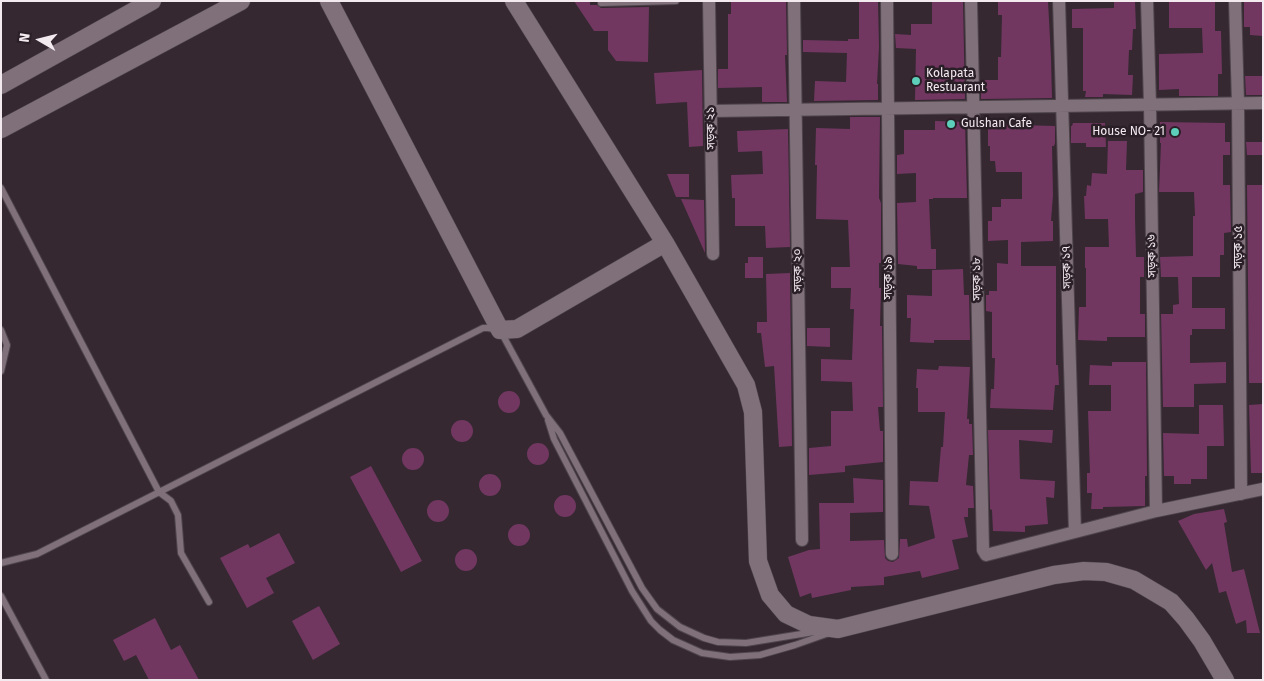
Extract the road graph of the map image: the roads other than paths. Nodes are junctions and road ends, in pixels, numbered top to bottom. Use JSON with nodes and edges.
{"nodes":[{"id":1,"x":152,"y":1,"type":"edge"},
{"id":2,"x":241,"y":1,"type":"edge"},
{"id":3,"x":330,"y":1,"type":"edge"},
{"id":4,"x":514,"y":1,"type":"edge"},
{"id":5,"x":676,"y":1,"type":"edge"},
{"id":6,"x":709,"y":1,"type":"edge"},
{"id":7,"x":794,"y":1,"type":"edge"},
{"id":8,"x":887,"y":1,"type":"edge"},
{"id":9,"x":971,"y":1,"type":"edge"},
{"id":10,"x":1059,"y":1,"type":"edge"},
{"id":11,"x":1147,"y":1,"type":"edge"},
{"id":12,"x":1235,"y":1,"type":"edge"},
{"id":13,"x":601,"y":3,"type":"dead end"},
{"id":14,"x":1,"y":85,"type":"edge"},
{"id":15,"x":1238,"y":103,"type":"junction"},
{"id":16,"x":1263,"y":103,"type":"edge"},
{"id":17,"x":1150,"y":105,"type":"junction"},
{"id":18,"x":1063,"y":106,"type":"junction"},
{"id":19,"x":973,"y":107,"type":"junction"},
{"id":20,"x":888,"y":108,"type":"junction"},
{"id":21,"x":796,"y":110,"type":"junction"},
{"id":22,"x":710,"y":111,"type":"junction"},
{"id":23,"x":1,"y":130,"type":"edge"},
{"id":24,"x":1,"y":188,"type":"edge"},
{"id":25,"x":665,"y":244,"type":"junction"},
{"id":26,"x":713,"y":254,"type":"dead end"},
{"id":27,"x":1,"y":330,"type":"edge"},
{"id":28,"x":500,"y":330,"type":"junction"},
{"id":29,"x":1,"y":371,"type":"edge"},
{"id":30,"x":546,"y":414,"type":"junction"},
{"id":31,"x":1263,"y":489,"type":"edge"},
{"id":32,"x":160,"y":492,"type":"junction"},
{"id":33,"x":1241,"y":494,"type":"junction"},
{"id":34,"x":1156,"y":511,"type":"junction"},
{"id":35,"x":1075,"y":532,"type":"junction"},
{"id":36,"x":802,"y":540,"type":"dead end"},
{"id":37,"x":892,"y":554,"type":"dead end"},
{"id":38,"x":1,"y":563,"type":"edge"},
{"id":39,"x":1,"y":596,"type":"edge"},
{"id":40,"x":209,"y":602,"type":"dead end"},
{"id":41,"x":838,"y":629,"type":"junction"},
{"id":42,"x":46,"y":680,"type":"edge"},
{"id":43,"x":1225,"y":680,"type":"edge"}],
"edges":[{"from":1,"to":14,"type":"main road"},
{"from":2,"to":23,"type":"main road"},
{"from":3,"to":28,"type":"main road"},
{"from":4,"to":25,"type":"main road"},
{"from":5,"to":13,"type":"lane"},
{"from":6,"to":22,"type":"street","name":"সড়ক ২১"},
{"from":7,"to":21,"type":"street","name":"সড়ক ২০"},
{"from":8,"to":20,"type":"street","name":"সড়ক ১৯"},
{"from":9,"to":19,"type":"street","name":"সড়ক ১৮"},
{"from":10,"to":18,"type":"street","name":"সড়ক ১৭"},
{"from":11,"to":17,"type":"street","name":"সড়ক ১৬"},
{"from":12,"to":15,"type":"street","name":"সড়ক ১৫"},
{"from":15,"to":16,"type":"street"},
{"from":15,"to":17,"type":"street"},
{"from":15,"to":33,"type":"street","name":"সড়ক ১৫"},
{"from":17,"to":18,"type":"street"},
{"from":17,"to":34,"type":"street","name":"সড়ক ১৬"},
{"from":18,"to":19,"type":"street"},
{"from":18,"to":35,"type":"street","name":"সড়ক ১৭"},
{"from":19,"to":20,"type":"street"},
{"from":19,"to":35,"type":"street","name":"সড়ক ১৮"},
{"from":20,"to":21,"type":"street"},
{"from":20,"to":37,"type":"street","name":"সড়ক ১৯"},
{"from":21,"to":22,"type":"street"},
{"from":21,"to":36,"type":"street","name":"সড়ক ২০"},
{"from":22,"to":26,"type":"street","name":"সড়ক ২১"},
{"from":24,"to":32,"type":"lane"},
{"from":25,"to":28,"type":"main road"},
{"from":25,"to":41,"type":"main road"},
{"from":27,"to":29,"type":"lane"},
{"from":28,"to":30,"type":"lane"},
{"from":28,"to":32,"type":"lane"},
{"from":30,"to":41,"type":"lane"},
{"from":30,"to":41,"type":"lane"},
{"from":31,"to":33,"type":"street"},
{"from":32,"to":38,"type":"lane"},
{"from":32,"to":40,"type":"lane"},
{"from":33,"to":34,"type":"street"},
{"from":34,"to":35,"type":"street"},
{"from":39,"to":42,"type":"lane"},
{"from":41,"to":43,"type":"main road"}]}
